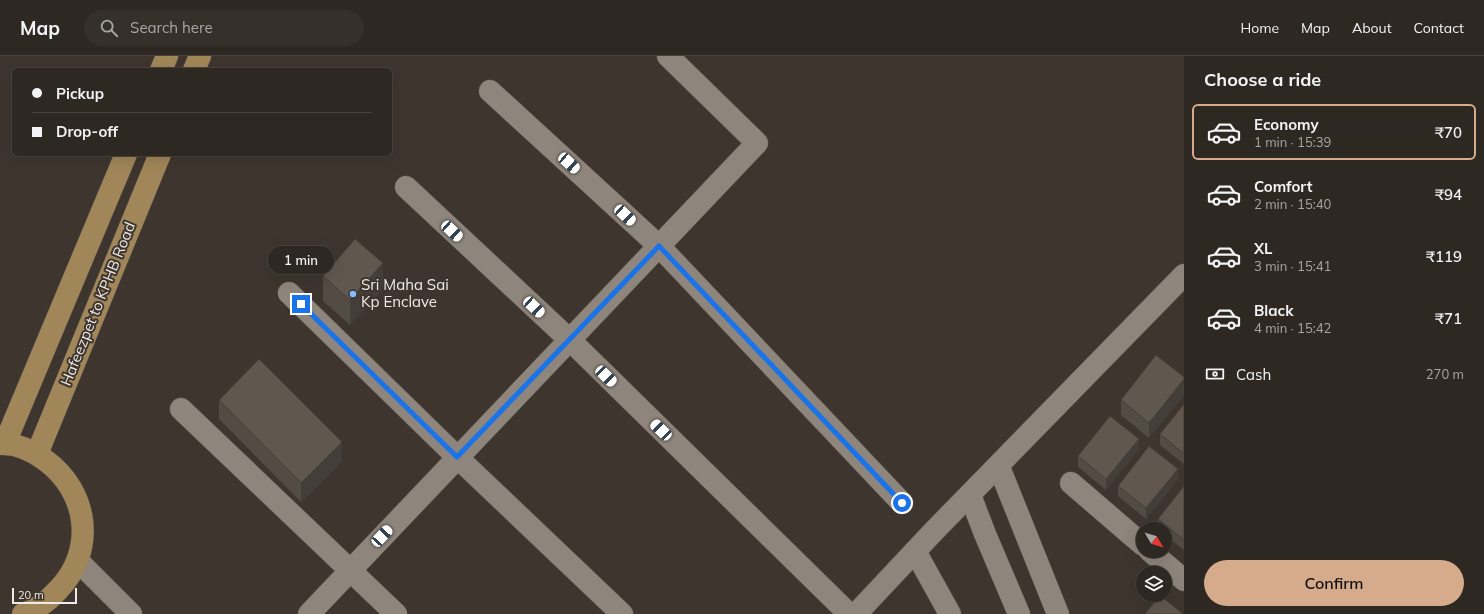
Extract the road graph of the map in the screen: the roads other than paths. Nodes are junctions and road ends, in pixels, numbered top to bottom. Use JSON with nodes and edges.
{"nodes":[{"id":1,"x":167,"y":56,"type":"edge"},
{"id":2,"x":200,"y":56,"type":"edge"},
{"id":3,"x":668,"y":56,"type":"edge"},
{"id":4,"x":162,"y":68,"type":"edge"},
{"id":5,"x":195,"y":68,"type":"edge"},
{"id":6,"x":490,"y":90,"type":"dead end"},
{"id":7,"x":125,"y":156,"type":"edge"},
{"id":8,"x":159,"y":156,"type":"edge"},
{"id":9,"x":406,"y":187,"type":"dead end"},
{"id":10,"x":659,"y":246,"type":"junction"},
{"id":11,"x":1184,"y":275,"type":"edge"},
{"id":12,"x":289,"y":293,"type":"dead end"},
{"id":13,"x":568,"y":340,"type":"junction"},
{"id":14,"x":181,"y":409,"type":"dead end"},
{"id":15,"x":2,"y":444,"type":"edge"},
{"id":16,"x":37,"y":454,"type":"junction"},
{"id":17,"x":457,"y":457,"type":"junction"},
{"id":18,"x":998,"y":467,"type":"junction"},
{"id":19,"x":1070,"y":483,"type":"dead end"},
{"id":20,"x":970,"y":495,"type":"junction"},
{"id":21,"x":902,"y":503,"type":"dead end"},
{"id":22,"x":1136,"y":539,"type":"edge"},
{"id":23,"x":915,"y":552,"type":"junction"},
{"id":24,"x":1158,"y":558,"type":"edge"},
{"id":25,"x":78,"y":561,"type":"junction"},
{"id":26,"x":350,"y":570,"type":"junction"},
{"id":27,"x":1184,"y":580,"type":"edge"},
{"id":28,"x":23,"y":614,"type":"edge"},
{"id":29,"x":131,"y":614,"type":"edge"},
{"id":30,"x":309,"y":614,"type":"edge"},
{"id":31,"x":396,"y":614,"type":"edge"},
{"id":32,"x":622,"y":614,"type":"edge"},
{"id":33,"x":849,"y":614,"type":"edge"},
{"id":34,"x":856,"y":614,"type":"edge"},
{"id":35,"x":950,"y":614,"type":"edge"},
{"id":36,"x":1019,"y":614,"type":"edge"},
{"id":37,"x":1058,"y":614,"type":"edge"}],
"edges":[{"from":1,"to":4,"type":"main road"},
{"from":2,"to":5,"type":"main road"},
{"from":3,"to":10,"type":"street"},
{"from":6,"to":10,"type":"street"},
{"from":7,"to":15,"type":"main road","name":"Hafeezpet to KPHB Road"},
{"from":8,"to":16,"type":"main road","name":"Hafeezpet to KPHB Road"},
{"from":9,"to":13,"type":"street"},
{"from":10,"to":13,"type":"street"},
{"from":10,"to":21,"type":"street"},
{"from":11,"to":18,"type":"street"},
{"from":12,"to":17,"type":"street"},
{"from":13,"to":17,"type":"street"},
{"from":13,"to":33,"type":"street"},
{"from":14,"to":26,"type":"street"},
{"from":15,"to":16,"type":"main road","name":"Hafeezpet to KPHB Road"},
{"from":16,"to":25,"type":"main road","name":"Hafeezpet to KPHB Road"},
{"from":17,"to":26,"type":"street"},
{"from":17,"to":32,"type":"street"},
{"from":18,"to":20,"type":"street"},
{"from":18,"to":37,"type":"street"},
{"from":19,"to":22,"type":"street"},
{"from":20,"to":23,"type":"street"},
{"from":20,"to":36,"type":"street"},
{"from":23,"to":34,"type":"street"},
{"from":23,"to":35,"type":"street"},
{"from":24,"to":27,"type":"street"},
{"from":25,"to":28,"type":"main road","name":"Hafeezpet to KPHB Road"},
{"from":25,"to":29,"type":"street"},
{"from":26,"to":30,"type":"street"},
{"from":26,"to":31,"type":"street"}]}
